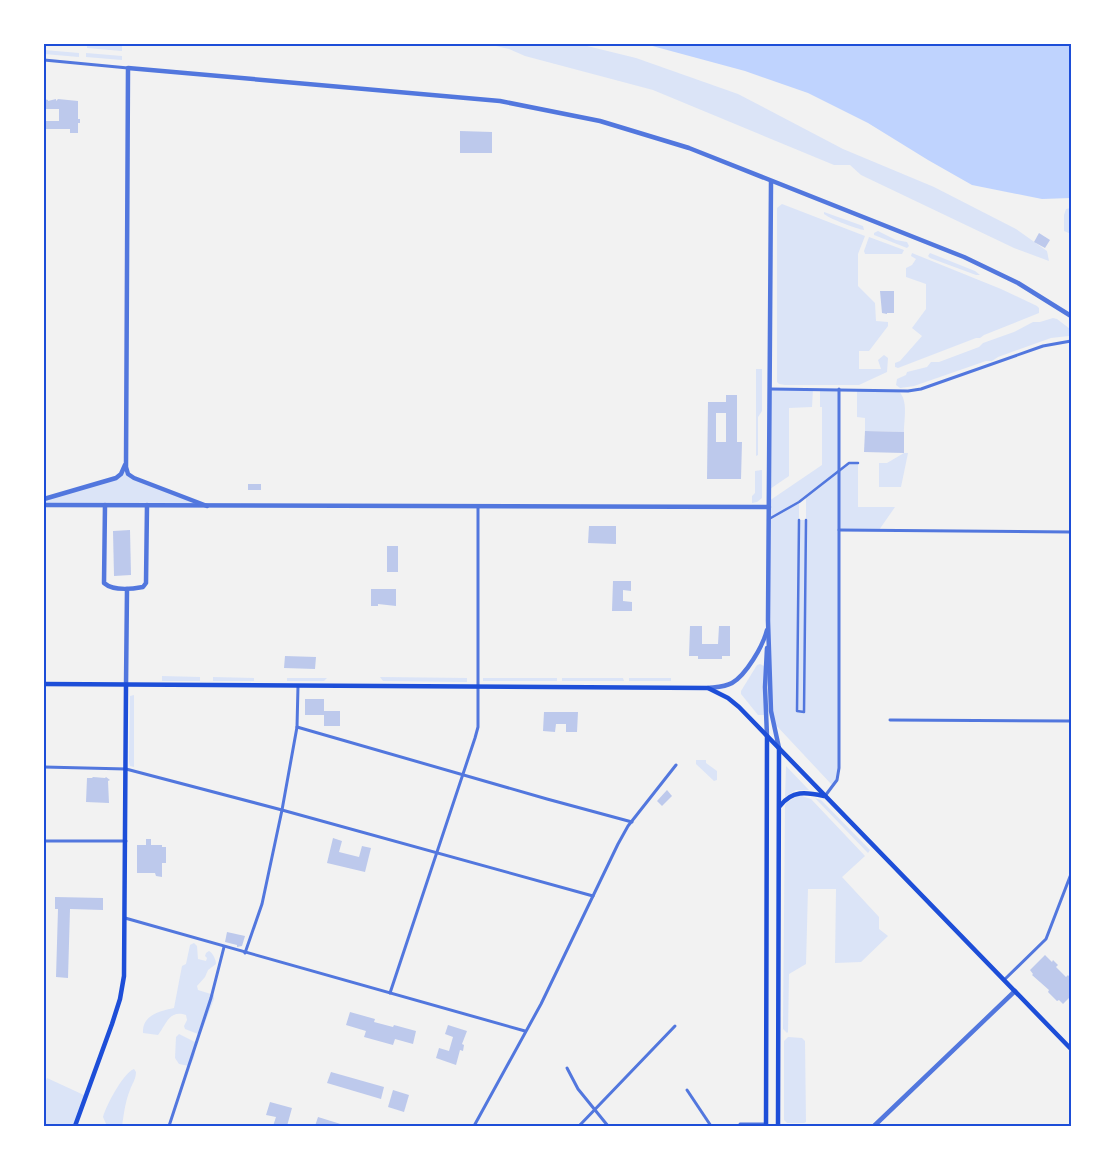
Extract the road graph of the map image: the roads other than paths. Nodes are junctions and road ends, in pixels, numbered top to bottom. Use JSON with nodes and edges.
{"nodes":[{"id":1,"x":44,"y":60,"type":"edge"},
{"id":2,"x":128,"y":68,"type":"junction"},
{"id":3,"x":771,"y":182,"type":"junction"},
{"id":4,"x":1071,"y":316,"type":"edge"},
{"id":5,"x":1071,"y":341,"type":"edge"},
{"id":6,"x":770,"y":389,"type":"junction"},
{"id":7,"x":839,"y":389,"type":"junction"},
{"id":8,"x":858,"y":463,"type":"dead end"},
{"id":9,"x":126,"y":464,"type":"junction"},
{"id":10,"x":839,"y":471,"type":"junction"},
{"id":11,"x":44,"y":498,"type":"edge"},
{"id":12,"x":44,"y":505,"type":"edge"},
{"id":13,"x":105,"y":505,"type":"junction"},
{"id":14,"x":147,"y":505,"type":"junction"},
{"id":15,"x":207,"y":506,"type":"junction"},
{"id":16,"x":478,"y":507,"type":"junction"},
{"id":17,"x":769,"y":507,"type":"junction"},
{"id":18,"x":770,"y":519,"type":"junction"},
{"id":19,"x":799,"y":520,"type":"dead end"},
{"id":20,"x":806,"y":520,"type":"dead end"},
{"id":21,"x":839,"y":530,"type":"junction"},
{"id":22,"x":1071,"y":532,"type":"edge"},
{"id":23,"x":127,"y":589,"type":"junction"},
{"id":24,"x":768,"y":621,"type":"junction"},
{"id":25,"x":44,"y":684,"type":"edge"},
{"id":26,"x":126,"y":685,"type":"junction"},
{"id":27,"x":298,"y":686,"type":"junction"},
{"id":28,"x":478,"y":687,"type":"junction"},
{"id":29,"x":708,"y":688,"type":"junction"},
{"id":30,"x":890,"y":720,"type":"dead end"},
{"id":31,"x":1071,"y":721,"type":"edge"},
{"id":32,"x":297,"y":727,"type":"junction"},
{"id":33,"x":767,"y":736,"type":"junction"},
{"id":34,"x":779,"y":748,"type":"junction"},
{"id":35,"x":676,"y":765,"type":"dead end"},
{"id":36,"x":44,"y":767,"type":"edge"},
{"id":37,"x":126,"y":769,"type":"junction"},
{"id":38,"x":463,"y":775,"type":"junction"},
{"id":39,"x":825,"y":796,"type":"junction"},
{"id":40,"x":780,"y":808,"type":"junction"},
{"id":41,"x":282,"y":810,"type":"junction"},
{"id":42,"x":632,"y":822,"type":"junction"},
{"id":43,"x":44,"y":841,"type":"edge"},
{"id":44,"x":126,"y":841,"type":"junction"},
{"id":45,"x":436,"y":853,"type":"junction"},
{"id":46,"x":1071,"y":874,"type":"edge"},
{"id":47,"x":593,"y":896,"type":"junction"},
{"id":48,"x":125,"y":918,"type":"junction"},
{"id":49,"x":224,"y":947,"type":"junction"},
{"id":50,"x":246,"y":953,"type":"junction"},
{"id":51,"x":1004,"y":980,"type":"junction"},
{"id":52,"x":1015,"y":991,"type":"junction"},
{"id":53,"x":390,"y":993,"type":"junction"},
{"id":54,"x":675,"y":1026,"type":"dead end"},
{"id":55,"x":525,"y":1031,"type":"junction"},
{"id":56,"x":1071,"y":1049,"type":"edge"},
{"id":57,"x":568,"y":1068,"type":"dead end"},
{"id":58,"x":687,"y":1090,"type":"dead end"},
{"id":59,"x":595,"y":1109,"type":"junction"},
{"id":60,"x":740,"y":1125,"type":"edge"},
{"id":61,"x":766,"y":1125,"type":"edge"},
{"id":62,"x":75,"y":1126,"type":"edge"},
{"id":63,"x":170,"y":1126,"type":"edge"},
{"id":64,"x":474,"y":1126,"type":"edge"},
{"id":65,"x":579,"y":1126,"type":"edge"},
{"id":66,"x":608,"y":1126,"type":"edge"},
{"id":67,"x":711,"y":1126,"type":"edge"},
{"id":68,"x":778,"y":1126,"type":"edge"},
{"id":69,"x":874,"y":1126,"type":"edge"}],
"edges":[{"from":1,"to":2,"type":"street"},
{"from":2,"to":3,"type":"street"},
{"from":2,"to":9,"type":"street"},
{"from":3,"to":4,"type":"street"},
{"from":3,"to":6,"type":"street"},
{"from":5,"to":7,"type":"street"},
{"from":6,"to":7,"type":"street"},
{"from":6,"to":17,"type":"street"},
{"from":7,"to":10,"type":"street"},
{"from":8,"to":10,"type":"street"},
{"from":9,"to":11,"type":"street"},
{"from":9,"to":15,"type":"street"},
{"from":10,"to":18,"type":"street"},
{"from":10,"to":21,"type":"street"},
{"from":12,"to":13,"type":"street"},
{"from":13,"to":14,"type":"street"},
{"from":13,"to":23,"type":"street"},
{"from":14,"to":15,"type":"street"},
{"from":14,"to":23,"type":"street"},
{"from":15,"to":16,"type":"street"},
{"from":16,"to":17,"type":"street"},
{"from":16,"to":28,"type":"street"},
{"from":17,"to":18,"type":"street"},
{"from":18,"to":24,"type":"street"},
{"from":19,"to":20,"type":"street"},
{"from":21,"to":22,"type":"street"},
{"from":21,"to":39,"type":"street"},
{"from":23,"to":26,"type":"street"},
{"from":24,"to":29,"type":"street"},
{"from":24,"to":33,"type":"street"},
{"from":24,"to":34,"type":"street"},
{"from":25,"to":26,"type":"main road"},
{"from":26,"to":27,"type":"main road"},
{"from":26,"to":37,"type":"main road"},
{"from":27,"to":28,"type":"main road"},
{"from":27,"to":32,"type":"street"},
{"from":28,"to":29,"type":"main road"},
{"from":28,"to":38,"type":"street"},
{"from":29,"to":33,"type":"main road"},
{"from":30,"to":31,"type":"street"},
{"from":32,"to":38,"type":"street"},
{"from":32,"to":41,"type":"street"},
{"from":33,"to":34,"type":"main road"},
{"from":33,"to":61,"type":"main road"},
{"from":34,"to":39,"type":"main road"},
{"from":34,"to":40,"type":"main road"},
{"from":35,"to":42,"type":"street"},
{"from":36,"to":37,"type":"street"},
{"from":37,"to":41,"type":"street"},
{"from":37,"to":44,"type":"main road"},
{"from":38,"to":42,"type":"street"},
{"from":38,"to":45,"type":"street"},
{"from":39,"to":40,"type":"main road"},
{"from":39,"to":51,"type":"main road"},
{"from":40,"to":68,"type":"main road"},
{"from":41,"to":45,"type":"street"},
{"from":41,"to":50,"type":"street"},
{"from":42,"to":47,"type":"street"},
{"from":43,"to":44,"type":"street"},
{"from":44,"to":48,"type":"main road"},
{"from":45,"to":47,"type":"street"},
{"from":45,"to":53,"type":"street"},
{"from":46,"to":51,"type":"street"},
{"from":47,"to":55,"type":"street"},
{"from":48,"to":49,"type":"street"},
{"from":48,"to":62,"type":"main road"},
{"from":49,"to":50,"type":"street"},
{"from":49,"to":63,"type":"street"},
{"from":50,"to":53,"type":"street"},
{"from":51,"to":52,"type":"main road"},
{"from":52,"to":56,"type":"main road"},
{"from":52,"to":69,"type":"street"},
{"from":53,"to":55,"type":"street"},
{"from":54,"to":59,"type":"street"},
{"from":55,"to":64,"type":"street"},
{"from":57,"to":59,"type":"street"},
{"from":58,"to":67,"type":"street"},
{"from":59,"to":65,"type":"street"},
{"from":59,"to":66,"type":"street"},
{"from":60,"to":61,"type":"street"}]}
